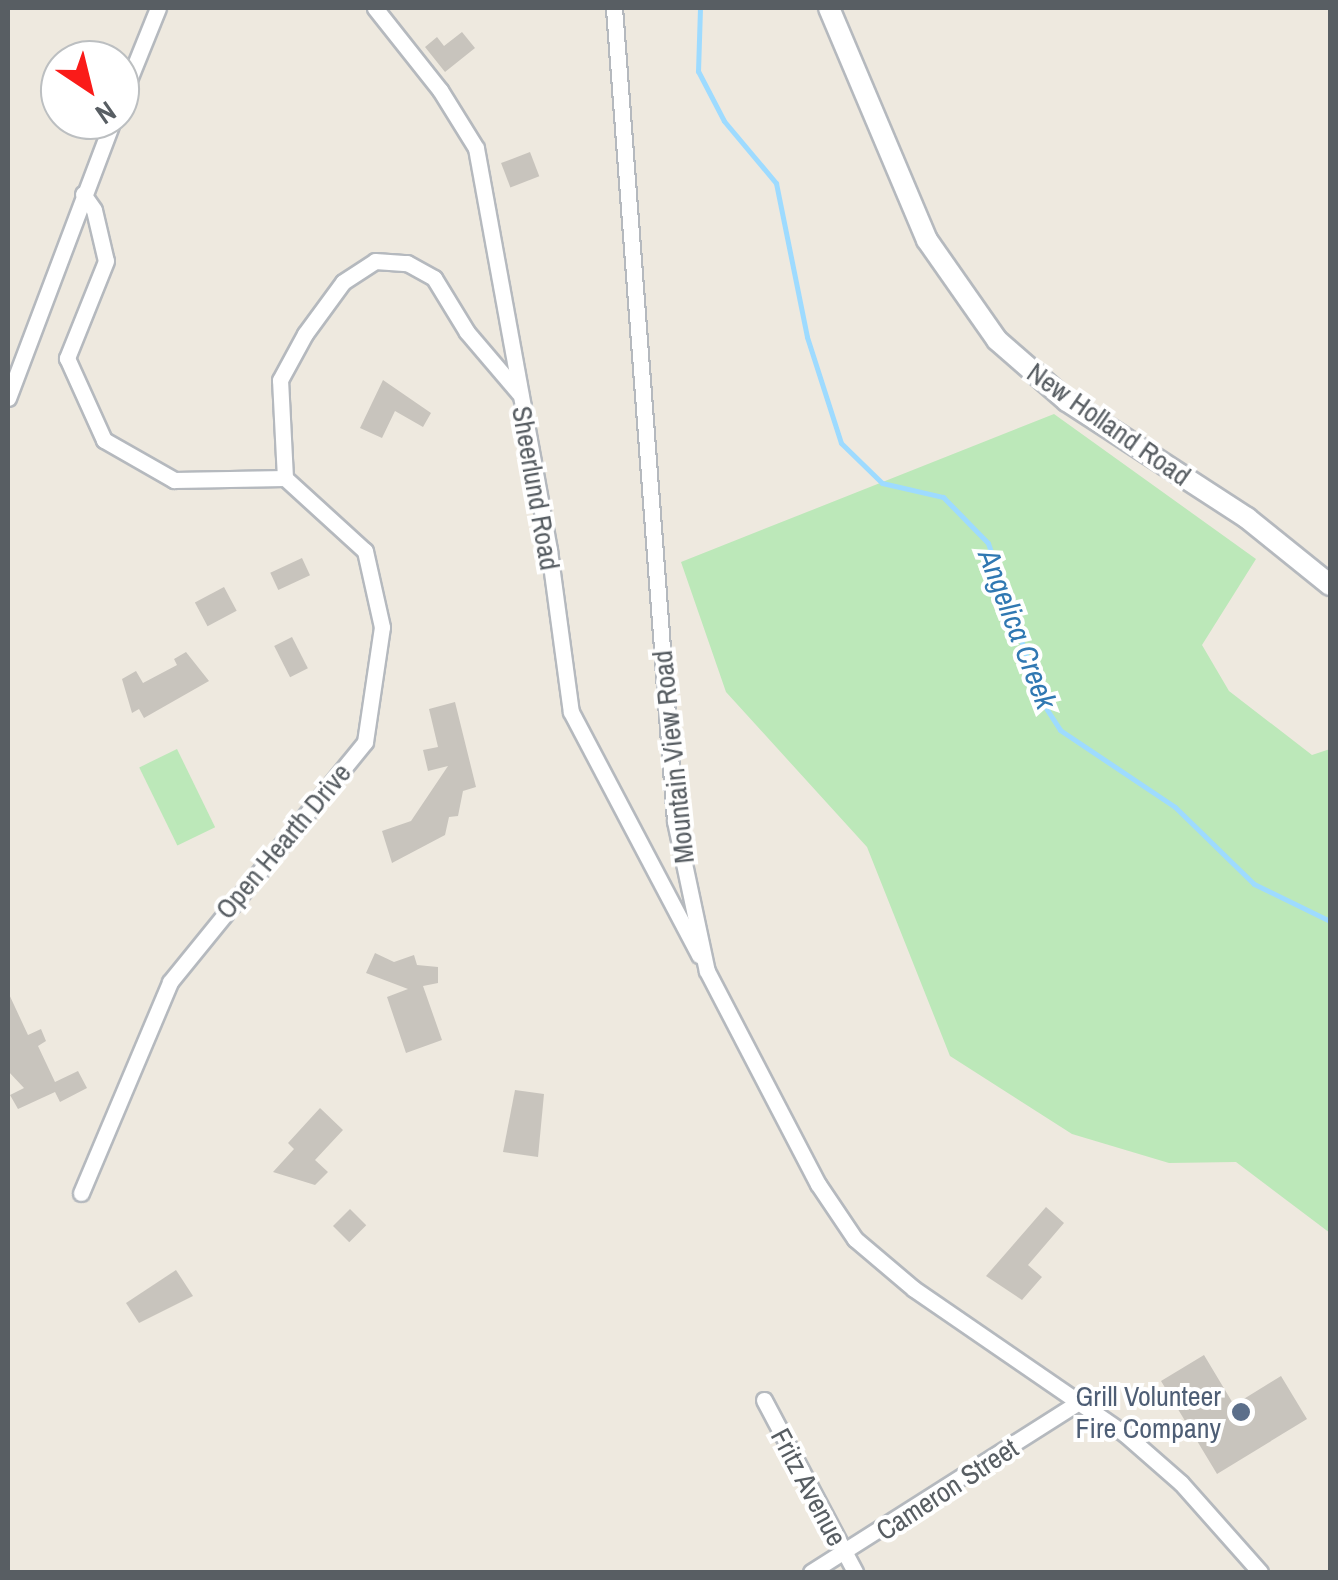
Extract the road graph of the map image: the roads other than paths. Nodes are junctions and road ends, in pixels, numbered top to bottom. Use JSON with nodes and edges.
{"nodes":[{"id":1,"x":158,"y":8,"type":"edge"},
{"id":2,"x":375,"y":8,"type":"edge"},
{"id":3,"x":614,"y":8,"type":"edge"},
{"id":4,"x":829,"y":8,"type":"edge"},
{"id":5,"x":140,"y":53,"type":"edge"},
{"id":6,"x":105,"y":140,"type":"edge"},
{"id":7,"x":83,"y":194,"type":"junction"},
{"id":8,"x":519,"y":393,"type":"junction"},
{"id":9,"x":8,"y":398,"type":"edge"},
{"id":10,"x":284,"y":478,"type":"junction"},
{"id":11,"x":1330,"y":586,"type":"edge"},
{"id":12,"x":707,"y":971,"type":"junction"},
{"id":13,"x":80,"y":1193,"type":"dead end"},
{"id":14,"x":764,"y":1400,"type":"dead end"},
{"id":15,"x":1082,"y":1400,"type":"junction"},
{"id":16,"x":844,"y":1554,"type":"junction"},
{"id":17,"x":810,"y":1572,"type":"edge"},
{"id":18,"x":855,"y":1572,"type":"edge"},
{"id":19,"x":1260,"y":1572,"type":"edge"}],
"edges":[{"from":1,"to":5,"type":"street"},
{"from":2,"to":8,"type":"street","name":"Sheerlund Road"},
{"from":3,"to":12,"type":"street","name":"Mountain View Road"},
{"from":4,"to":11,"type":"main road","name":"New Holland Road"},
{"from":6,"to":7,"type":"street"},
{"from":7,"to":9,"type":"street"},
{"from":7,"to":10,"type":"street"},
{"from":8,"to":10,"type":"street"},
{"from":8,"to":12,"type":"street","name":"Sheerlund Road"},
{"from":10,"to":13,"type":"street","name":"Open Hearth Drive"},
{"from":12,"to":15,"type":"street","name":"Mountain View Road"},
{"from":14,"to":16,"type":"street","name":"Fritz Avenue"},
{"from":15,"to":16,"type":"street","name":"Cameron Street"},
{"from":15,"to":19,"type":"street","name":"Mountain View Road"},
{"from":16,"to":17,"type":"street","name":"Cameron Street"},
{"from":16,"to":18,"type":"street","name":"Fritz Avenue"}]}
